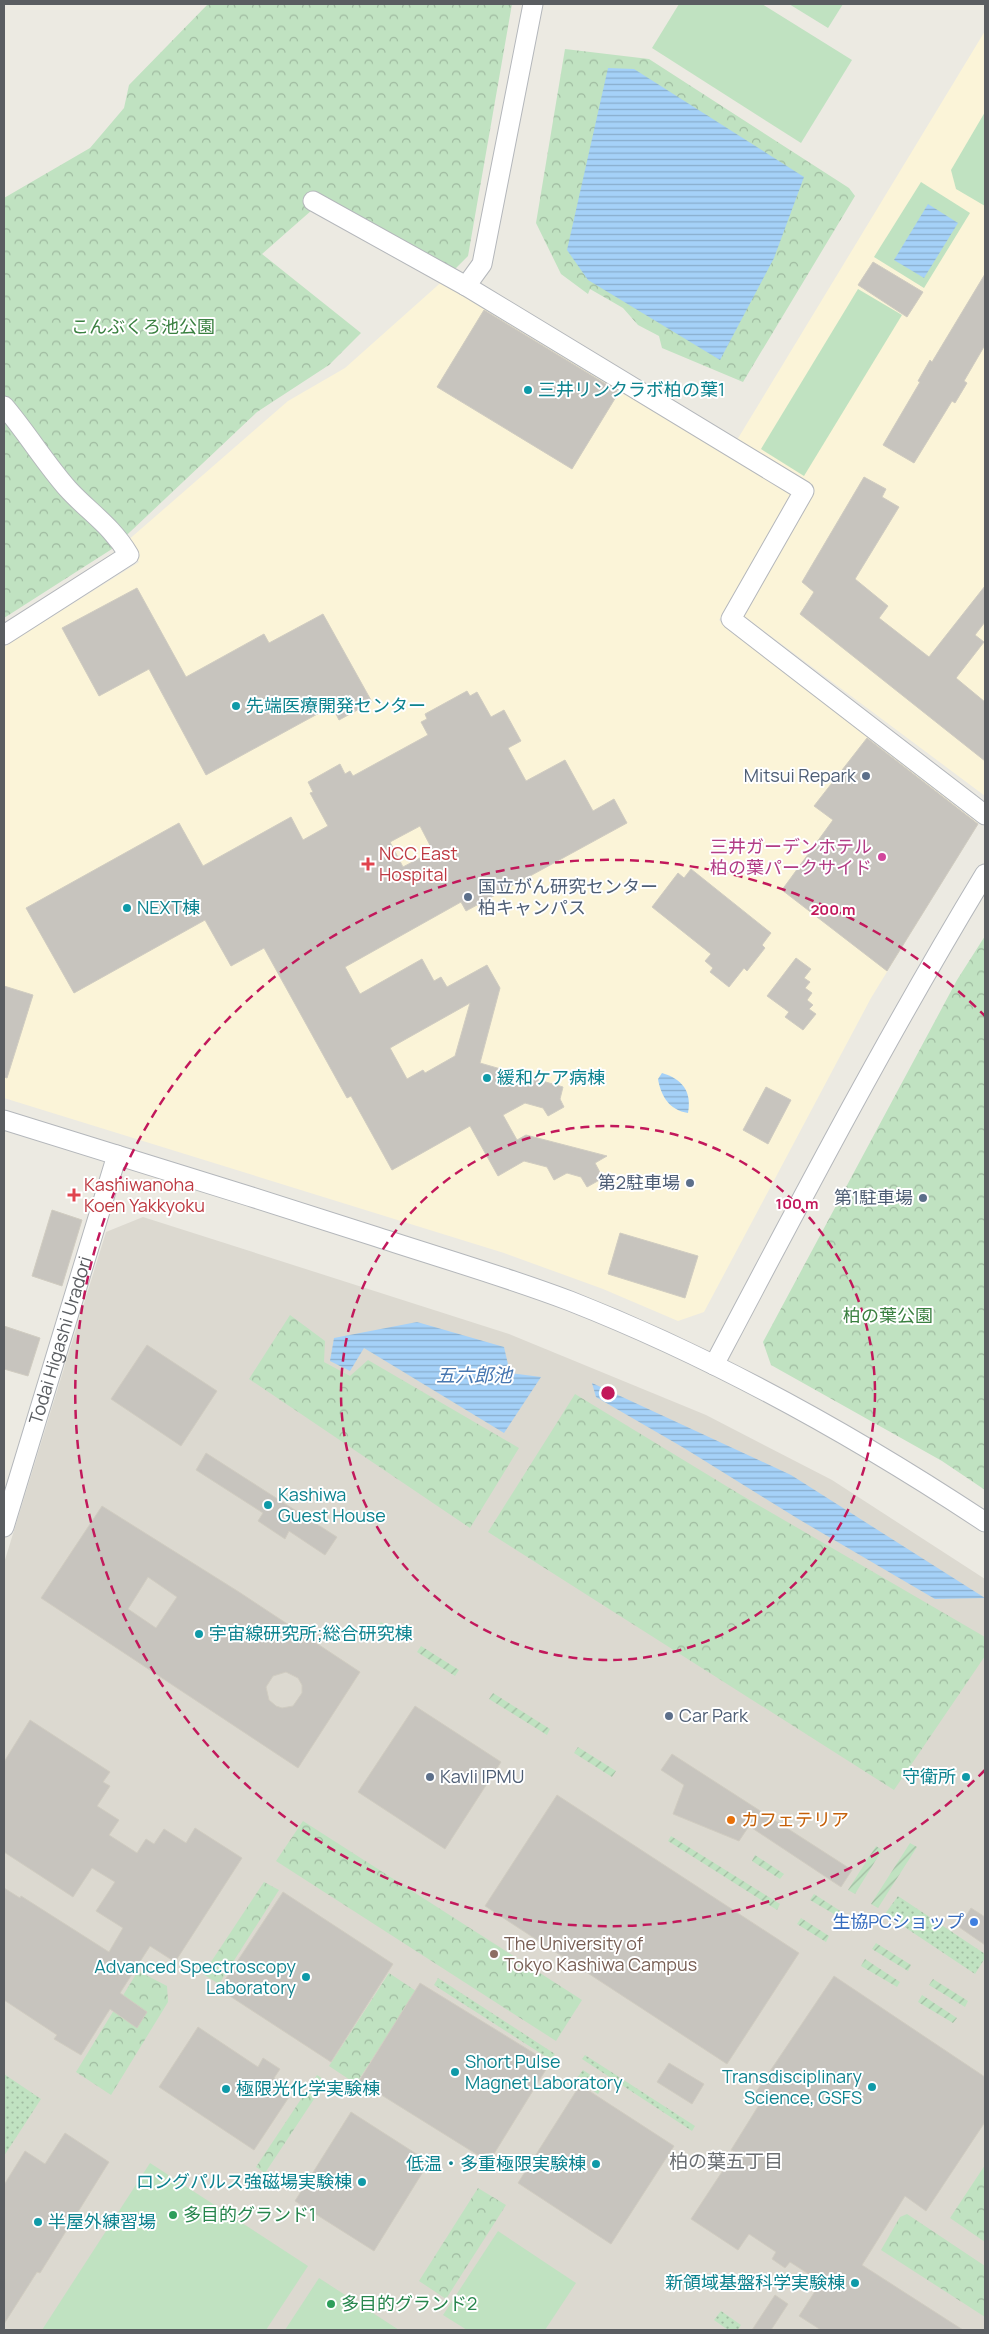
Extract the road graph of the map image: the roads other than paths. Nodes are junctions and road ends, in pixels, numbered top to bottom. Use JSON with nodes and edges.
{"nodes":[{"id":1,"x":533,"y":4,"type":"edge"},
{"id":2,"x":313,"y":201,"type":"dead end"},
{"id":3,"x":466,"y":286,"type":"junction"},
{"id":4,"x":4,"y":406,"type":"edge"},
{"id":5,"x":4,"y":634,"type":"edge"},
{"id":6,"x":985,"y":815,"type":"edge"},
{"id":7,"x":985,"y":874,"type":"edge"},
{"id":8,"x":4,"y":1120,"type":"edge"},
{"id":9,"x":117,"y":1155,"type":"junction"},
{"id":10,"x":714,"y":1365,"type":"junction"},
{"id":11,"x":985,"y":1522,"type":"edge"},
{"id":12,"x":4,"y":1527,"type":"edge"}],
"edges":[{"from":1,"to":3,"type":"street"},
{"from":2,"to":3,"type":"street"},
{"from":3,"to":6,"type":"street"},
{"from":4,"to":5,"type":"street"},
{"from":7,"to":10,"type":"street"},
{"from":8,"to":9,"type":"street"},
{"from":9,"to":10,"type":"street"},
{"from":9,"to":12,"type":"street","name":"Todai Higashi Uradori"},
{"from":10,"to":11,"type":"street"}]}
